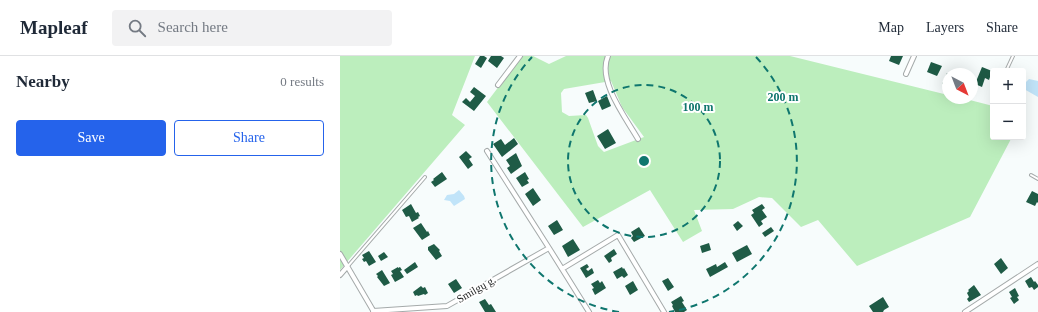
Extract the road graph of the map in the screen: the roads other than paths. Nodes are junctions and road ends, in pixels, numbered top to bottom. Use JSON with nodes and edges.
{"nodes":[{"id":1,"x":520,"y":56,"type":"edge"},
{"id":2,"x":608,"y":56,"type":"edge"},
{"id":3,"x":914,"y":56,"type":"edge"},
{"id":4,"x":1013,"y":56,"type":"edge"},
{"id":5,"x":1007,"y":68,"type":"edge"},
{"id":6,"x":906,"y":74,"type":"dead end"},
{"id":7,"x":498,"y":85,"type":"dead end"},
{"id":8,"x":638,"y":139,"type":"dead end"},
{"id":9,"x":487,"y":151,"type":"dead end"},
{"id":10,"x":1031,"y":175,"type":"dead end"},
{"id":11,"x":425,"y":177,"type":"dead end"},
{"id":12,"x":1038,"y":179,"type":"edge"},
{"id":13,"x":549,"y":248,"type":"junction"},
{"id":14,"x":340,"y":254,"type":"edge"},
{"id":15,"x":1038,"y":264,"type":"edge"},
{"id":16,"x":347,"y":267,"type":"junction"},
{"id":17,"x":562,"y":269,"type":"junction"},
{"id":18,"x":340,"y":275,"type":"edge"},
{"id":19,"x":373,"y":312,"type":"edge"},
{"id":20,"x":589,"y":312,"type":"edge"},
{"id":21,"x":664,"y":312,"type":"edge"},
{"id":22,"x":965,"y":312,"type":"edge"}],
"edges":[{"from":1,"to":7,"type":"street"},
{"from":2,"to":8,"type":"street"},
{"from":3,"to":6,"type":"street"},
{"from":4,"to":5,"type":"lane"},
{"from":9,"to":13,"type":"street"},
{"from":10,"to":12,"type":"lane"},
{"from":11,"to":16,"type":"lane"},
{"from":13,"to":17,"type":"street"},
{"from":13,"to":19,"type":"street","name":"Smilgų g."},
{"from":14,"to":16,"type":"street"},
{"from":15,"to":22,"type":"street"},
{"from":16,"to":18,"type":"street"},
{"from":16,"to":19,"type":"street"},
{"from":17,"to":20,"type":"street"},
{"from":17,"to":21,"type":"street"}]}
